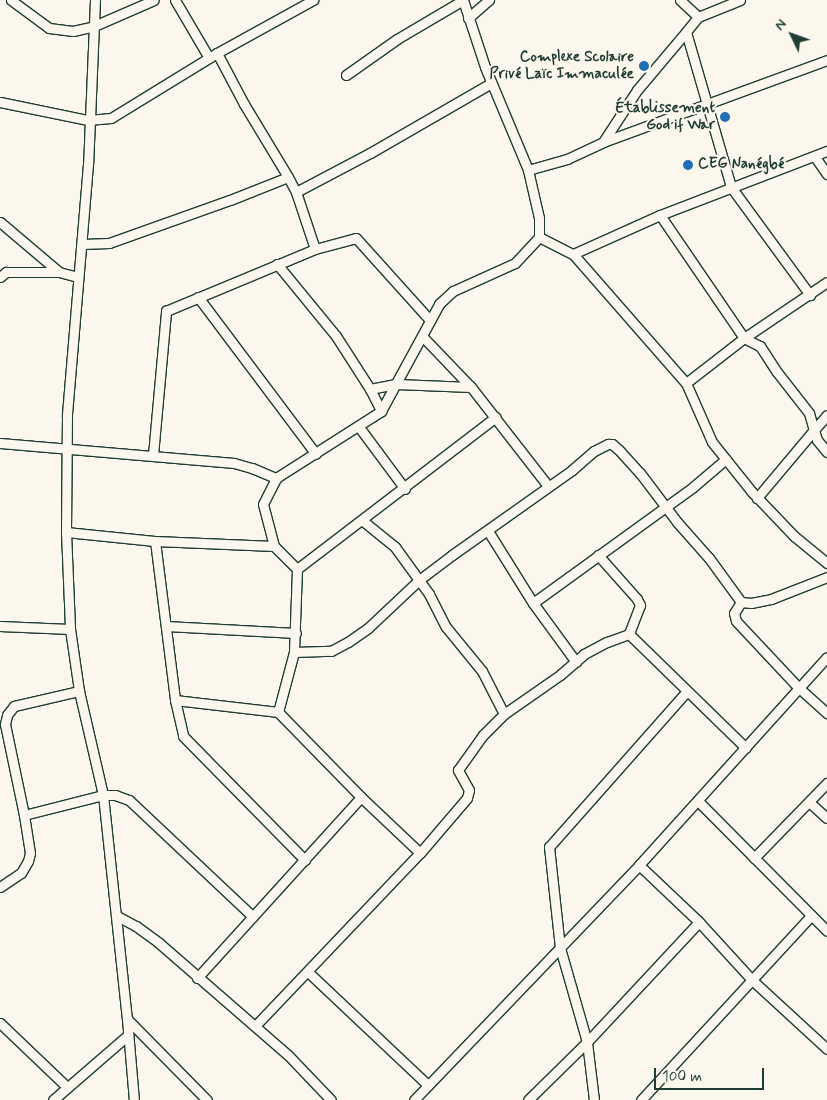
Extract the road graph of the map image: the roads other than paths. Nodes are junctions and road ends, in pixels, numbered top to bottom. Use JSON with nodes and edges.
{"nodes":[{"id":1,"x":11,"y":0,"type":"edge"},
{"id":2,"x":95,"y":0,"type":"edge"},
{"id":3,"x":154,"y":0,"type":"edge"},
{"id":4,"x":175,"y":0,"type":"edge"},
{"id":5,"x":313,"y":0,"type":"edge"},
{"id":6,"x":463,"y":0,"type":"edge"},
{"id":7,"x":489,"y":0,"type":"edge"},
{"id":8,"x":680,"y":0,"type":"edge"},
{"id":9,"x":740,"y":0,"type":"edge"},
{"id":10,"x":698,"y":17,"type":"junction"},
{"id":11,"x":468,"y":18,"type":"junction"},
{"id":12,"x":94,"y":26,"type":"junction"},
{"id":13,"x":686,"y":32,"type":"junction"},
{"id":14,"x":213,"y":55,"type":"junction"},
{"id":15,"x":827,"y":60,"type":"edge"},
{"id":16,"x":346,"y":75,"type":"dead end"},
{"id":17,"x":491,"y":83,"type":"junction"},
{"id":18,"x":0,"y":102,"type":"edge"},
{"id":19,"x":706,"y":105,"type":"junction"},
{"id":20,"x":88,"y":120,"type":"junction"},
{"id":21,"x":603,"y":142,"type":"junction"},
{"id":22,"x":827,"y":151,"type":"edge"},
{"id":23,"x":815,"y":157,"type":"junction"},
{"id":24,"x":528,"y":170,"type":"junction"},
{"id":25,"x":827,"y":174,"type":"edge"},
{"id":26,"x":288,"y":177,"type":"junction"},
{"id":27,"x":731,"y":187,"type":"junction"},
{"id":28,"x":296,"y":192,"type":"junction"},
{"id":29,"x":660,"y":215,"type":"junction"},
{"id":30,"x":0,"y":222,"type":"edge"},
{"id":31,"x":539,"y":237,"type":"junction"},
{"id":32,"x":82,"y":244,"type":"junction"},
{"id":33,"x":314,"y":249,"type":"junction"},
{"id":34,"x":573,"y":254,"type":"junction"},
{"id":35,"x":277,"y":264,"type":"junction"},
{"id":36,"x":59,"y":272,"type":"junction"},
{"id":37,"x":0,"y":277,"type":"edge"},
{"id":38,"x":78,"y":277,"type":"junction"},
{"id":39,"x":827,"y":282,"type":"edge"},
{"id":40,"x":810,"y":295,"type":"junction"},
{"id":41,"x":198,"y":297,"type":"junction"},
{"id":42,"x":429,"y":319,"type":"junction"},
{"id":43,"x":423,"y":338,"type":"junction"},
{"id":44,"x":744,"y":338,"type":"junction"},
{"id":45,"x":686,"y":383,"type":"junction"},
{"id":46,"x":396,"y":384,"type":"junction"},
{"id":47,"x":471,"y":387,"type":"junction"},
{"id":48,"x":370,"y":389,"type":"junction"},
{"id":49,"x":381,"y":411,"type":"junction"},
{"id":50,"x":827,"y":416,"type":"edge"},
{"id":51,"x":496,"y":417,"type":"junction"},
{"id":52,"x":359,"y":427,"type":"junction"},
{"id":53,"x":814,"y":430,"type":"junction"},
{"id":54,"x":0,"y":443,"type":"edge"},
{"id":55,"x":67,"y":450,"type":"junction"},
{"id":56,"x":827,"y":452,"type":"edge"},
{"id":57,"x":316,"y":454,"type":"junction"},
{"id":58,"x":153,"y":455,"type":"junction"},
{"id":59,"x":726,"y":459,"type":"junction"},
{"id":60,"x":276,"y":478,"type":"junction"},
{"id":61,"x":548,"y":486,"type":"junction"},
{"id":62,"x":405,"y":489,"type":"junction"},
{"id":63,"x":757,"y":498,"type":"junction"},
{"id":64,"x":665,"y":506,"type":"junction"},
{"id":65,"x":363,"y":521,"type":"junction"},
{"id":66,"x":488,"y":531,"type":"junction"},
{"id":67,"x":66,"y":532,"type":"junction"},
{"id":68,"x":155,"y":541,"type":"junction"},
{"id":69,"x":274,"y":546,"type":"junction"},
{"id":70,"x":598,"y":555,"type":"junction"},
{"id":71,"x":827,"y":562,"type":"edge"},
{"id":72,"x":297,"y":569,"type":"junction"},
{"id":73,"x":827,"y":577,"type":"edge"},
{"id":74,"x":419,"y":580,"type":"junction"},
{"id":75,"x":741,"y":602,"type":"junction"},
{"id":76,"x":533,"y":603,"type":"junction"},
{"id":77,"x":0,"y":626,"type":"edge"},
{"id":78,"x":166,"y":626,"type":"junction"},
{"id":79,"x":70,"y":630,"type":"junction"},
{"id":80,"x":296,"y":633,"type":"junction"},
{"id":81,"x":629,"y":634,"type":"junction"},
{"id":82,"x":294,"y":652,"type":"junction"},
{"id":83,"x":827,"y":657,"type":"edge"},
{"id":84,"x":576,"y":662,"type":"junction"},
{"id":85,"x":799,"y":688,"type":"junction"},
{"id":86,"x":79,"y":691,"type":"junction"},
{"id":87,"x":686,"y":692,"type":"junction"},
{"id":88,"x":174,"y":700,"type":"junction"},
{"id":89,"x":278,"y":712,"type":"junction"},
{"id":90,"x":827,"y":713,"type":"edge"},
{"id":91,"x":504,"y":714,"type":"junction"},
{"id":92,"x":746,"y":748,"type":"junction"},
{"id":93,"x":827,"y":782,"type":"edge"},
{"id":94,"x":103,"y":795,"type":"junction"},
{"id":95,"x":361,"y":797,"type":"junction"},
{"id":96,"x":698,"y":801,"type":"junction"},
{"id":97,"x":809,"y":802,"type":"junction"},
{"id":98,"x":24,"y":815,"type":"junction"},
{"id":99,"x":827,"y":818,"type":"edge"},
{"id":100,"x":420,"y":853,"type":"junction"},
{"id":101,"x":754,"y":858,"type":"junction"},
{"id":102,"x":305,"y":860,"type":"junction"},
{"id":103,"x":639,"y":865,"type":"junction"},
{"id":104,"x":0,"y":887,"type":"edge"},
{"id":105,"x":117,"y":916,"type":"junction"},
{"id":106,"x":811,"y":916,"type":"junction"},
{"id":107,"x":253,"y":917,"type":"junction"},
{"id":108,"x":699,"y":922,"type":"junction"},
{"id":109,"x":827,"y":931,"type":"edge"},
{"id":110,"x":560,"y":948,"type":"junction"},
{"id":111,"x":308,"y":972,"type":"junction"},
{"id":112,"x":197,"y":978,"type":"junction"},
{"id":113,"x":752,"y":980,"type":"junction"},
{"id":114,"x":127,"y":1019,"type":"junction"},
{"id":115,"x":0,"y":1023,"type":"edge"},
{"id":116,"x":255,"y":1026,"type":"junction"},
{"id":117,"x":128,"y":1035,"type":"junction"},
{"id":118,"x":586,"y":1042,"type":"junction"},
{"id":119,"x":827,"y":1049,"type":"edge"},
{"id":120,"x":428,"y":1085,"type":"junction"},
{"id":121,"x":67,"y":1087,"type":"junction"},
{"id":122,"x":53,"y":1100,"type":"edge"},
{"id":123,"x":134,"y":1100,"type":"edge"},
{"id":124,"x":207,"y":1100,"type":"edge"},
{"id":125,"x":331,"y":1100,"type":"edge"},
{"id":126,"x":414,"y":1100,"type":"edge"},
{"id":127,"x":528,"y":1100,"type":"edge"},
{"id":128,"x":594,"y":1100,"type":"edge"},
{"id":129,"x":641,"y":1100,"type":"edge"}],
"edges":[{"from":1,"to":12,"type":"street"},
{"from":2,"to":12,"type":"street"},
{"from":3,"to":12,"type":"street"},
{"from":4,"to":14,"type":"street"},
{"from":5,"to":14,"type":"street"},
{"from":6,"to":11,"type":"street"},
{"from":6,"to":16,"type":"street"},
{"from":7,"to":11,"type":"street"},
{"from":8,"to":10,"type":"street"},
{"from":9,"to":10,"type":"street"},
{"from":10,"to":13,"type":"street"},
{"from":11,"to":17,"type":"street"},
{"from":12,"to":20,"type":"street"},
{"from":13,"to":19,"type":"street"},
{"from":13,"to":21,"type":"street"},
{"from":14,"to":20,"type":"street"},
{"from":14,"to":26,"type":"street"},
{"from":15,"to":19,"type":"street"},
{"from":17,"to":24,"type":"street"},
{"from":17,"to":28,"type":"street"},
{"from":18,"to":20,"type":"street"},
{"from":19,"to":21,"type":"street"},
{"from":19,"to":27,"type":"street"},
{"from":20,"to":32,"type":"street"},
{"from":21,"to":24,"type":"street"},
{"from":22,"to":23,"type":"street"},
{"from":23,"to":25,"type":"street"},
{"from":23,"to":27,"type":"street"},
{"from":24,"to":31,"type":"street"},
{"from":26,"to":28,"type":"street"},
{"from":26,"to":32,"type":"street"},
{"from":27,"to":29,"type":"street"},
{"from":27,"to":40,"type":"street"},
{"from":28,"to":33,"type":"street"},
{"from":29,"to":34,"type":"street"},
{"from":29,"to":44,"type":"street"},
{"from":30,"to":36,"type":"street"},
{"from":31,"to":34,"type":"street"},
{"from":31,"to":42,"type":"street"},
{"from":32,"to":38,"type":"street"},
{"from":33,"to":35,"type":"street"},
{"from":33,"to":42,"type":"street"},
{"from":34,"to":45,"type":"street"},
{"from":35,"to":41,"type":"street"},
{"from":35,"to":48,"type":"street"},
{"from":36,"to":37,"type":"street"},
{"from":36,"to":38,"type":"street"},
{"from":38,"to":55,"type":"street"},
{"from":39,"to":40,"type":"street"},
{"from":40,"to":44,"type":"street"},
{"from":41,"to":57,"type":"street"},
{"from":41,"to":58,"type":"street"},
{"from":42,"to":43,"type":"street"},
{"from":43,"to":46,"type":"street"},
{"from":43,"to":47,"type":"street"},
{"from":44,"to":45,"type":"street"},
{"from":44,"to":53,"type":"street"},
{"from":45,"to":59,"type":"street"},
{"from":46,"to":47,"type":"street"},
{"from":46,"to":48,"type":"street"},
{"from":46,"to":49,"type":"street"},
{"from":47,"to":51,"type":"street"},
{"from":48,"to":49,"type":"street"},
{"from":49,"to":52,"type":"street"},
{"from":50,"to":53,"type":"street"},
{"from":51,"to":61,"type":"street"},
{"from":51,"to":62,"type":"street"},
{"from":52,"to":57,"type":"street"},
{"from":52,"to":62,"type":"street"},
{"from":53,"to":56,"type":"street"},
{"from":53,"to":63,"type":"street"},
{"from":54,"to":55,"type":"street"},
{"from":55,"to":58,"type":"street"},
{"from":55,"to":67,"type":"street"},
{"from":57,"to":60,"type":"street"},
{"from":58,"to":60,"type":"street"},
{"from":59,"to":63,"type":"street"},
{"from":59,"to":64,"type":"street"},
{"from":60,"to":69,"type":"street"},
{"from":61,"to":64,"type":"street"},
{"from":61,"to":66,"type":"street"},
{"from":62,"to":65,"type":"street"},
{"from":63,"to":71,"type":"street"},
{"from":64,"to":70,"type":"street"},
{"from":64,"to":75,"type":"street"},
{"from":65,"to":72,"type":"street"},
{"from":65,"to":74,"type":"street"},
{"from":66,"to":74,"type":"street"},
{"from":66,"to":76,"type":"street"},
{"from":67,"to":68,"type":"street"},
{"from":67,"to":79,"type":"street"},
{"from":68,"to":69,"type":"street"},
{"from":68,"to":78,"type":"street"},
{"from":69,"to":72,"type":"street"},
{"from":70,"to":76,"type":"street"},
{"from":70,"to":81,"type":"street"},
{"from":72,"to":80,"type":"street"},
{"from":73,"to":75,"type":"street"},
{"from":74,"to":82,"type":"street"},
{"from":74,"to":91,"type":"street"},
{"from":75,"to":85,"type":"street"},
{"from":76,"to":84,"type":"street"},
{"from":77,"to":79,"type":"street"},
{"from":78,"to":80,"type":"street"},
{"from":78,"to":88,"type":"street"},
{"from":79,"to":86,"type":"street"},
{"from":80,"to":82,"type":"street"},
{"from":81,"to":84,"type":"street"},
{"from":81,"to":87,"type":"street"},
{"from":82,"to":89,"type":"street"},
{"from":83,"to":85,"type":"street"},
{"from":84,"to":91,"type":"street"},
{"from":85,"to":90,"type":"street"},
{"from":85,"to":92,"type":"street"},
{"from":86,"to":94,"type":"street"},
{"from":86,"to":98,"type":"street"},
{"from":87,"to":92,"type":"street"},
{"from":87,"to":110,"type":"street"},
{"from":88,"to":89,"type":"street"},
{"from":88,"to":102,"type":"street"},
{"from":89,"to":95,"type":"street"},
{"from":91,"to":100,"type":"street"},
{"from":92,"to":96,"type":"street"},
{"from":93,"to":97,"type":"street"},
{"from":94,"to":98,"type":"street"},
{"from":94,"to":105,"type":"street"},
{"from":94,"to":107,"type":"street"},
{"from":95,"to":100,"type":"street"},
{"from":95,"to":102,"type":"street"},
{"from":96,"to":101,"type":"street"},
{"from":96,"to":103,"type":"street"},
{"from":97,"to":99,"type":"street"},
{"from":97,"to":101,"type":"street"},
{"from":98,"to":104,"type":"street"},
{"from":100,"to":111,"type":"street"},
{"from":101,"to":106,"type":"street"},
{"from":102,"to":107,"type":"street"},
{"from":103,"to":108,"type":"street"},
{"from":103,"to":110,"type":"street"},
{"from":105,"to":112,"type":"street"},
{"from":105,"to":114,"type":"street"},
{"from":106,"to":109,"type":"street"},
{"from":106,"to":113,"type":"street"},
{"from":107,"to":112,"type":"street"},
{"from":108,"to":113,"type":"street"},
{"from":108,"to":118,"type":"street"},
{"from":110,"to":118,"type":"street"},
{"from":110,"to":120,"type":"street"},
{"from":111,"to":116,"type":"street"},
{"from":111,"to":120,"type":"street"},
{"from":112,"to":116,"type":"street"},
{"from":113,"to":119,"type":"street"},
{"from":113,"to":129,"type":"street"},
{"from":114,"to":117,"type":"street"},
{"from":114,"to":124,"type":"street"},
{"from":115,"to":121,"type":"street"},
{"from":116,"to":125,"type":"street"},
{"from":117,"to":121,"type":"street"},
{"from":117,"to":123,"type":"street"},
{"from":118,"to":127,"type":"street"},
{"from":118,"to":128,"type":"street"},
{"from":120,"to":126,"type":"street"},
{"from":121,"to":122,"type":"street"}]}
